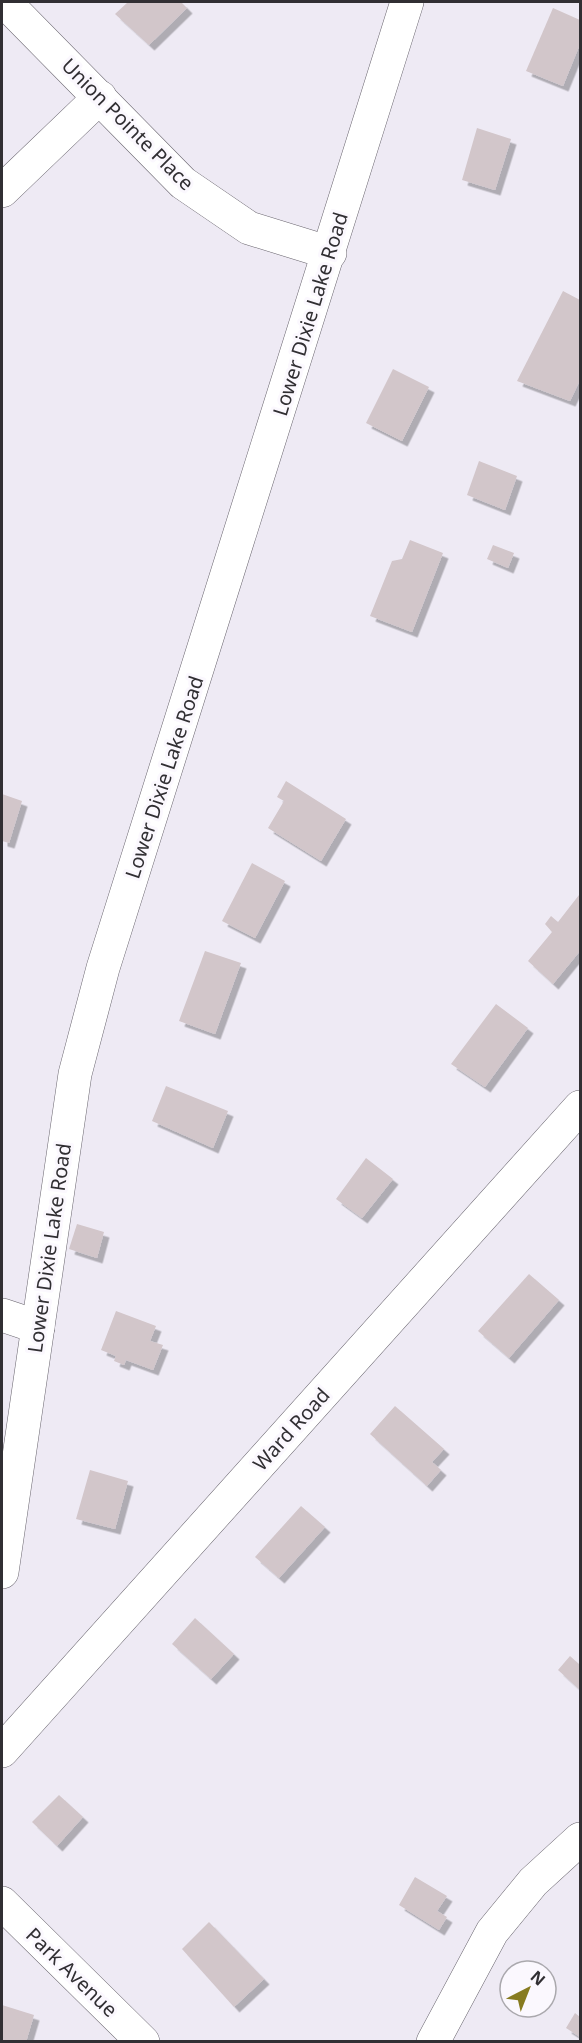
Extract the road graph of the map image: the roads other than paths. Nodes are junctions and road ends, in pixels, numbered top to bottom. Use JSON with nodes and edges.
{"nodes":[{"id":1,"x":5,"y":2,"type":"edge"},
{"id":2,"x":407,"y":2,"type":"edge"},
{"id":3,"x":100,"y":98,"type":"junction"},
{"id":4,"x":2,"y":191,"type":"edge"},
{"id":5,"x":330,"y":253,"type":"junction"},
{"id":6,"x":580,"y":1107,"type":"edge"},
{"id":7,"x":2,"y":1316,"type":"edge"},
{"id":8,"x":38,"y":1328,"type":"junction"},
{"id":9,"x":2,"y":1572,"type":"edge"},
{"id":10,"x":2,"y":1751,"type":"edge"},
{"id":11,"x":580,"y":1839,"type":"edge"},
{"id":12,"x":2,"y":1903,"type":"edge"},
{"id":13,"x":143,"y":2042,"type":"edge"},
{"id":14,"x":433,"y":2042,"type":"edge"}],
"edges":[{"from":1,"to":3,"type":"street","name":"Union Pointe Place"},
{"from":2,"to":5,"type":"street","name":"Lower Dixie Lake Road"},
{"from":3,"to":4,"type":"street"},
{"from":3,"to":5,"type":"street","name":"Union Pointe Place"},
{"from":5,"to":8,"type":"street","name":"Lower Dixie Lake Road"},
{"from":6,"to":10,"type":"street","name":"Ward Road"},
{"from":7,"to":8,"type":"street"},
{"from":8,"to":9,"type":"street","name":"Lower Dixie Lake Road"},
{"from":11,"to":14,"type":"street"},
{"from":12,"to":13,"type":"street","name":"Park Avenue"}]}
